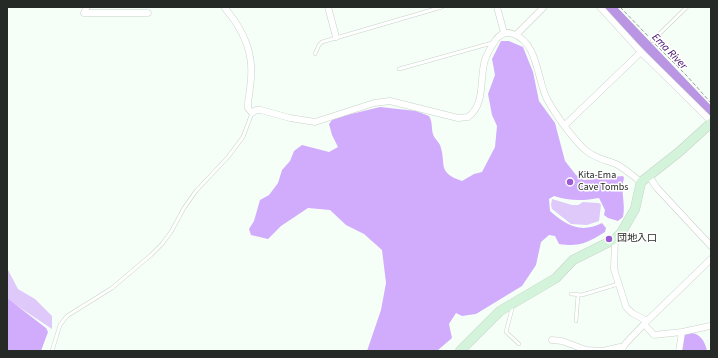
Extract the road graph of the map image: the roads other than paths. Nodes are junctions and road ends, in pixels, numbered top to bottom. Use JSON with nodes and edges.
{"nodes":[{"id":1,"x":86,"y":7,"type":"edge"},
{"id":2,"x":224,"y":7,"type":"edge"},
{"id":3,"x":328,"y":7,"type":"edge"},
{"id":4,"x":442,"y":7,"type":"edge"},
{"id":5,"x":497,"y":7,"type":"edge"},
{"id":6,"x":544,"y":7,"type":"edge"},
{"id":7,"x":600,"y":7,"type":"edge"},
{"id":8,"x":687,"y":7,"type":"edge"},
{"id":9,"x":148,"y":13,"type":"dead end"},
{"id":10,"x":504,"y":33,"type":"junction"},
{"id":11,"x":516,"y":35,"type":"junction"},
{"id":12,"x":336,"y":37,"type":"junction"},
{"id":13,"x":652,"y":41,"type":"road end"},
{"id":14,"x":494,"y":43,"type":"junction"},
{"id":15,"x":641,"y":52,"type":"junction"},
{"id":16,"x":315,"y":54,"type":"dead end"},
{"id":17,"x":399,"y":69,"type":"dead end"},
{"id":18,"x":252,"y":113,"type":"junction"},
{"id":19,"x":711,"y":122,"type":"edge"},
{"id":20,"x":565,"y":125,"type":"junction"},
{"id":21,"x":645,"y":179,"type":"junction"},
{"id":22,"x":615,"y":239,"type":"junction"},
{"id":23,"x":711,"y":246,"type":"edge"},
{"id":24,"x":711,"y":259,"type":"edge"},
{"id":25,"x":618,"y":284,"type":"junction"},
{"id":26,"x":571,"y":294,"type":"dead end"},
{"id":27,"x":578,"y":295,"type":"junction"},
{"id":28,"x":513,"y":304,"type":"junction"},
{"id":29,"x":576,"y":321,"type":"dead end"},
{"id":30,"x":646,"y":322,"type":"junction"},
{"id":31,"x":711,"y":327,"type":"edge"},
{"id":32,"x":682,"y":332,"type":"junction"},
{"id":33,"x":552,"y":340,"type":"dead end"},
{"id":34,"x":519,"y":344,"type":"dead end"},
{"id":35,"x":623,"y":349,"type":"edge"},
{"id":36,"x":586,"y":350,"type":"edge"},
{"id":37,"x":52,"y":351,"type":"edge"},
{"id":38,"x":460,"y":351,"type":"edge"},
{"id":39,"x":679,"y":351,"type":"edge"}],
"edges":[{"from":1,"to":9,"type":"street"},
{"from":2,"to":18,"type":"street"},
{"from":3,"to":12,"type":"street"},
{"from":4,"to":12,"type":"lane"},
{"from":5,"to":10,"type":"street"},
{"from":6,"to":11,"type":"street"},
{"from":7,"to":15,"type":"street"},
{"from":8,"to":13,"type":"lane"},
{"from":10,"to":11,"type":"street"},
{"from":10,"to":14,"type":"street"},
{"from":11,"to":20,"type":"street"},
{"from":12,"to":16,"type":"lane"},
{"from":14,"to":17,"type":"lane"},
{"from":14,"to":18,"type":"street"},
{"from":15,"to":19,"type":"street"},
{"from":15,"to":20,"type":"street"},
{"from":18,"to":37,"type":"lane"},
{"from":19,"to":21,"type":"street"},
{"from":20,"to":21,"type":"street"},
{"from":21,"to":22,"type":"street"},
{"from":21,"to":23,"type":"street"},
{"from":22,"to":25,"type":"street"},
{"from":22,"to":28,"type":"street"},
{"from":24,"to":30,"type":"street"},
{"from":25,"to":27,"type":"lane"},
{"from":25,"to":30,"type":"street"},
{"from":26,"to":27,"type":"lane"},
{"from":27,"to":29,"type":"lane"},
{"from":28,"to":34,"type":"lane"},
{"from":28,"to":38,"type":"street"},
{"from":30,"to":32,"type":"street"},
{"from":30,"to":35,"type":"street"},
{"from":31,"to":32,"type":"street"},
{"from":32,"to":39,"type":"street"},
{"from":33,"to":36,"type":"street"},
{"from":35,"to":36,"type":"street"}]}
